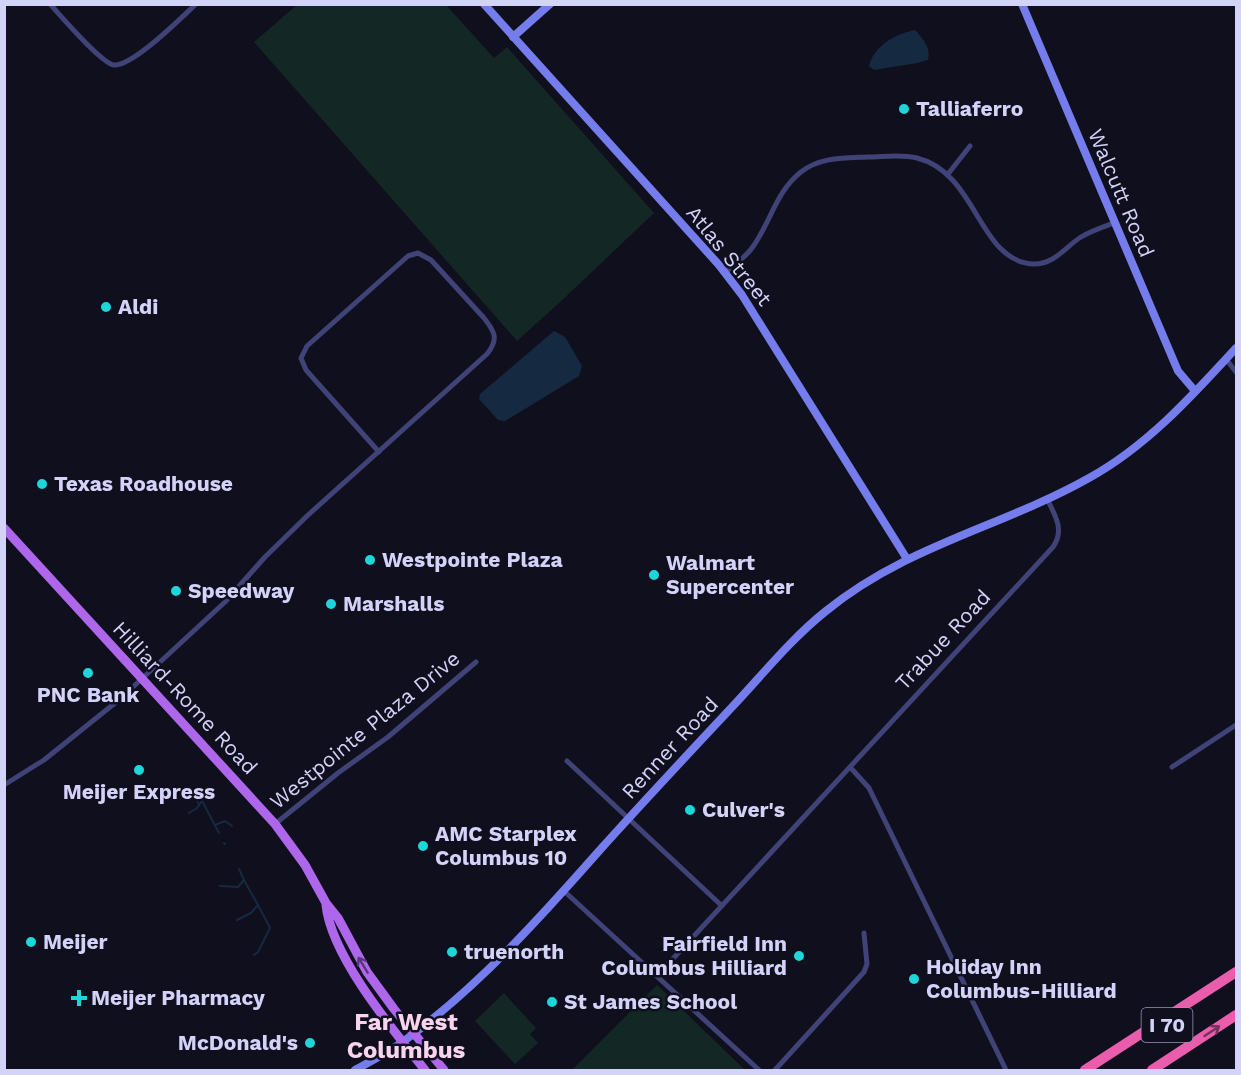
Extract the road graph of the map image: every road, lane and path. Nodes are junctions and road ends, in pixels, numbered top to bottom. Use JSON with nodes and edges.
{"nodes":[{"id":1,"x":50,"y":4,"type":"edge"},
{"id":2,"x":196,"y":4,"type":"edge"},
{"id":3,"x":484,"y":4,"type":"edge"},
{"id":4,"x":550,"y":4,"type":"edge"},
{"id":5,"x":1022,"y":4,"type":"edge"},
{"id":6,"x":513,"y":37,"type":"junction"},
{"id":7,"x":970,"y":146,"type":"dead end"},
{"id":8,"x":948,"y":174,"type":"junction"},
{"id":9,"x":1114,"y":223,"type":"junction"},
{"id":10,"x":724,"y":273,"type":"junction"},
{"id":11,"x":1236,"y":348,"type":"edge"},
{"id":12,"x":1226,"y":359,"type":"junction"},
{"id":13,"x":1236,"y":372,"type":"edge"},
{"id":14,"x":1195,"y":391,"type":"junction"},
{"id":15,"x":379,"y":452,"type":"junction"},
{"id":16,"x":1047,"y":499,"type":"junction"},
{"id":17,"x":4,"y":528,"type":"edge"},
{"id":18,"x":907,"y":559,"type":"junction"},
{"id":19,"x":476,"y":662,"type":"dead end"},
{"id":20,"x":142,"y":679,"type":"junction"},
{"id":21,"x":1236,"y":725,"type":"edge"},
{"id":22,"x":567,"y":761,"type":"dead end"},
{"id":23,"x":850,"y":767,"type":"junction"},
{"id":24,"x":1172,"y":767,"type":"dead end"},
{"id":25,"x":4,"y":784,"type":"edge"},
{"id":26,"x":629,"y":819,"type":"junction"},
{"id":27,"x":275,"y":824,"type":"junction"},
{"id":28,"x":564,"y":891,"type":"junction"},
{"id":29,"x":326,"y":903,"type":"junction"},
{"id":30,"x":722,"y":906,"type":"junction"},
{"id":31,"x":864,"y":933,"type":"dead end"},
{"id":32,"x":1236,"y":972,"type":"edge"},
{"id":33,"x":657,"y":976,"type":"junction"},
{"id":34,"x":1236,"y":980,"type":"edge"},
{"id":35,"x":1236,"y":1015,"type":"edge"},
{"id":36,"x":414,"y":1033,"type":"junction"},
{"id":37,"x":403,"y":1042,"type":"junction"},
{"id":38,"x":355,"y":1071,"type":"edge"},
{"id":39,"x":425,"y":1071,"type":"edge"},
{"id":40,"x":444,"y":1071,"type":"edge"},
{"id":41,"x":759,"y":1071,"type":"edge"},
{"id":42,"x":775,"y":1071,"type":"edge"},
{"id":43,"x":1006,"y":1071,"type":"edge"},
{"id":44,"x":1086,"y":1071,"type":"edge"},
{"id":45,"x":1098,"y":1071,"type":"edge"},
{"id":46,"x":1152,"y":1071,"type":"edge"}],
"edges":[{"from":1,"to":2,"type":"street"},
{"from":3,"to":6,"type":"street","name":"Atlas Street"},
{"from":4,"to":6,"type":"street"},
{"from":5,"to":9,"type":"street","name":"Walcutt Road"},
{"from":6,"to":10,"type":"street","name":"Atlas Street"},
{"from":7,"to":8,"type":"street"},
{"from":8,"to":9,"type":"street"},
{"from":8,"to":10,"type":"street"},
{"from":9,"to":14,"type":"street","name":"Walcutt Road"},
{"from":10,"to":18,"type":"street","name":"Atlas Street"},
{"from":11,"to":12,"type":"street"},
{"from":12,"to":13,"type":"street"},
{"from":12,"to":14,"type":"street"},
{"from":14,"to":16,"type":"street"},
{"from":15,"to":15,"type":"street"},
{"from":15,"to":20,"type":"street"},
{"from":16,"to":18,"type":"street","name":"Renner Road"},
{"from":16,"to":23,"type":"street","name":"Trabue Road"},
{"from":17,"to":20,"type":"main road","name":"Hilliard-Rome Road"},
{"from":18,"to":26,"type":"street","name":"Renner Road"},
{"from":19,"to":27,"type":"street","name":"Westpointe Plaza Drive"},
{"from":20,"to":25,"type":"street"},
{"from":20,"to":27,"type":"main road","name":"Hilliard-Rome Road"},
{"from":21,"to":24,"type":"street"},
{"from":22,"to":26,"type":"street"},
{"from":23,"to":30,"type":"street","name":"Trabue Road"},
{"from":23,"to":43,"type":"street"},
{"from":26,"to":28,"type":"street","name":"Renner Road"},
{"from":26,"to":30,"type":"street"},
{"from":27,"to":29,"type":"main road","name":"Hilliard-Rome Road"},
{"from":28,"to":33,"type":"street"},
{"from":28,"to":36,"type":"street","name":"Renner Road"},
{"from":36,"to":29,"type":"main road","name":"Hilliard-Rome Road","one_way":true},
{"from":29,"to":37,"type":"main road","name":"Hilliard-Rome Road"},
{"from":30,"to":33,"type":"street","name":"Trabue Road"},
{"from":31,"to":42,"type":"street"},
{"from":32,"to":44,"type":"highway"},
{"from":33,"to":41,"type":"street"},
{"from":34,"to":45,"type":"highway","number":"I 70"},
{"from":46,"to":35,"type":"highway","number":"I 70","one_way":true},
{"from":36,"to":37,"type":"street","name":"Renner Road"},
{"from":36,"to":40,"type":"main road","name":"Hilliard-Rome Road"},
{"from":37,"to":38,"type":"street","name":"Renner Road"},
{"from":37,"to":39,"type":"main road","name":"Hilliard-Rome Road"}]}
